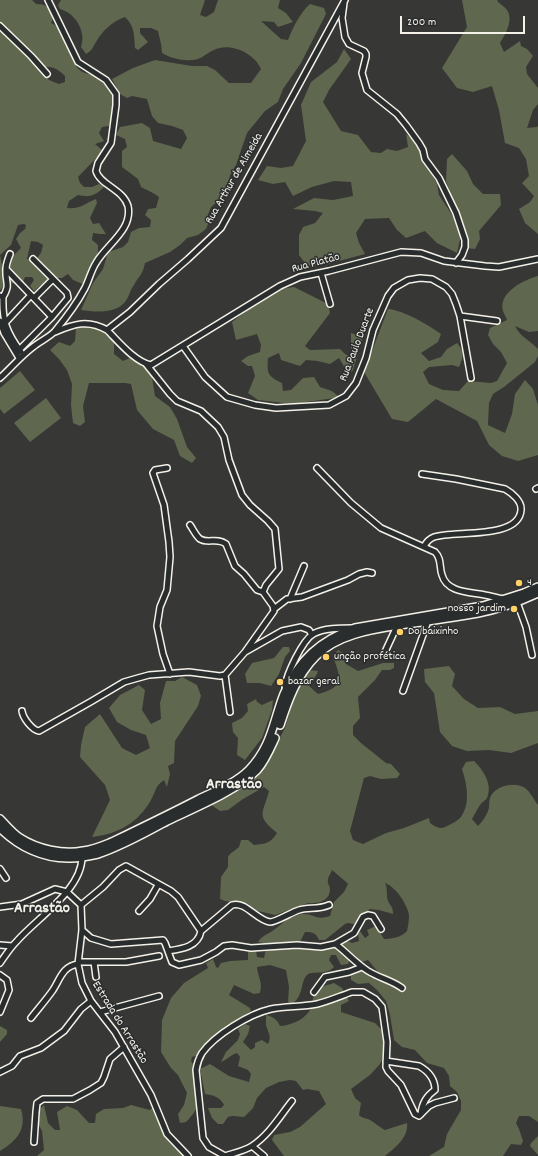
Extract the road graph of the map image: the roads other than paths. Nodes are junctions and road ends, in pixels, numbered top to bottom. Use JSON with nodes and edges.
{"nodes":[{"id":1,"x":48,"y":0,"type":"edge"},
{"id":2,"x":344,"y":1,"type":"edge"},
{"id":3,"x":0,"y":26,"type":"edge"},
{"id":4,"x":47,"y":74,"type":"dead end"},
{"id":5,"x":10,"y":254,"type":"dead end"},
{"id":6,"x":33,"y":259,"type":"dead end"},
{"id":7,"x":538,"y":259,"type":"edge"},
{"id":8,"x":456,"y":263,"type":"junction"},
{"id":9,"x":6,"y":269,"type":"junction"},
{"id":10,"x":321,"y":273,"type":"junction"},
{"id":11,"x":52,"y":280,"type":"junction"},
{"id":12,"x":2,"y":297,"type":"edge"},
{"id":13,"x":33,"y":297,"type":"junction"},
{"id":14,"x":330,"y":304,"type":"dead end"},
{"id":15,"x":460,"y":316,"type":"junction"},
{"id":16,"x":52,"y":317,"type":"junction"},
{"id":17,"x":497,"y":321,"type":"dead end"},
{"id":18,"x":2,"y":322,"type":"edge"},
{"id":19,"x":107,"y":330,"type":"junction"},
{"id":20,"x":54,"y":332,"type":"junction"},
{"id":21,"x":183,"y":346,"type":"junction"},
{"id":22,"x":19,"y":350,"type":"junction"},
{"id":23,"x":21,"y":357,"type":"junction"},
{"id":24,"x":146,"y":364,"type":"junction"},
{"id":25,"x":0,"y":378,"type":"edge"},
{"id":26,"x":471,"y":378,"type":"dead end"},
{"id":27,"x":167,"y":468,"type":"dead end"},
{"id":28,"x":317,"y":468,"type":"dead end"},
{"id":29,"x":422,"y":474,"type":"dead end"},
{"id":30,"x":190,"y":525,"type":"dead end"},
{"id":31,"x":424,"y":547,"type":"junction"},
{"id":32,"x":304,"y":566,"type":"dead end"},
{"id":33,"x":372,"y":573,"type":"dead end"},
{"id":34,"x":538,"y":587,"type":"edge"},
{"id":35,"x":263,"y":592,"type":"junction"},
{"id":36,"x":538,"y":593,"type":"edge"},
{"id":37,"x":290,"y":599,"type":"junction"},
{"id":38,"x":504,"y":600,"type":"junction"},
{"id":39,"x":517,"y":602,"type":"junction"},
{"id":40,"x":274,"y":609,"type":"junction"},
{"id":41,"x":428,"y":621,"type":"junction"},
{"id":42,"x":397,"y":626,"type":"junction"},
{"id":43,"x":355,"y":628,"type":"junction"},
{"id":44,"x":312,"y":635,"type":"junction"},
{"id":45,"x":245,"y":652,"type":"junction"},
{"id":46,"x":384,"y":654,"type":"dead end"},
{"id":47,"x":532,"y":655,"type":"dead end"},
{"id":48,"x":170,"y":674,"type":"junction"},
{"id":49,"x":225,"y":675,"type":"junction"},
{"id":50,"x":403,"y":691,"type":"dead end"},
{"id":51,"x":285,"y":693,"type":"junction"},
{"id":52,"x":22,"y":710,"type":"dead end"},
{"id":53,"x":230,"y":712,"type":"dead end"},
{"id":54,"x":0,"y":819,"type":"edge"},
{"id":55,"x":0,"y":828,"type":"edge"},
{"id":56,"x":82,"y":857,"type":"junction"},
{"id":57,"x":0,"y":869,"type":"edge"},
{"id":58,"x":6,"y":878,"type":"dead end"},
{"id":59,"x":158,"y":885,"type":"junction"},
{"id":60,"x":68,"y":892,"type":"junction"},
{"id":61,"x":81,"y":905,"type":"junction"},
{"id":62,"x":329,"y":905,"type":"dead end"},
{"id":63,"x":0,"y":907,"type":"edge"},
{"id":64,"x":139,"y":911,"type":"dead end"},
{"id":65,"x":381,"y":929,"type":"dead end"},
{"id":66,"x":82,"y":930,"type":"junction"},
{"id":67,"x":201,"y":931,"type":"junction"},
{"id":68,"x":334,"y":944,"type":"junction"},
{"id":69,"x":0,"y":945,"type":"edge"},
{"id":70,"x":12,"y":946,"type":"junction"},
{"id":71,"x":168,"y":951,"type":"junction"},
{"id":72,"x":159,"y":956,"type":"dead end"},
{"id":73,"x":94,"y":962,"type":"junction"},
{"id":74,"x":0,"y":963,"type":"edge"},
{"id":75,"x":78,"y":963,"type":"junction"},
{"id":76,"x":362,"y":967,"type":"junction"},
{"id":77,"x":0,"y":975,"type":"edge"},
{"id":78,"x":96,"y":977,"type":"dead end"},
{"id":79,"x":402,"y":988,"type":"dead end"},
{"id":80,"x":314,"y":992,"type":"dead end"},
{"id":81,"x":159,"y":996,"type":"dead end"},
{"id":82,"x":91,"y":1000,"type":"junction"},
{"id":83,"x":0,"y":1012,"type":"edge"},
{"id":84,"x":100,"y":1012,"type":"junction"},
{"id":85,"x":31,"y":1018,"type":"dead end"},
{"id":86,"x":124,"y":1047,"type":"junction"},
{"id":87,"x":386,"y":1061,"type":"junction"},
{"id":88,"x":0,"y":1072,"type":"edge"},
{"id":89,"x":454,"y":1098,"type":"dead end"},
{"id":90,"x":292,"y":1101,"type":"dead end"},
{"id":91,"x":421,"y":1115,"type":"junction"},
{"id":92,"x":34,"y":1142,"type":"dead end"},
{"id":93,"x":252,"y":1146,"type":"junction"},
{"id":94,"x":188,"y":1156,"type":"edge"},
{"id":95,"x":225,"y":1156,"type":"edge"},
{"id":96,"x":264,"y":1156,"type":"edge"}],
"edges":[{"from":1,"to":20,"type":"street"},
{"from":2,"to":8,"type":"street"},
{"from":2,"to":19,"type":"street","name":"Rua Arthur de Almeida"},
{"from":3,"to":4,"type":"street"},
{"from":5,"to":9,"type":"street"},
{"from":6,"to":11,"type":"street"},
{"from":7,"to":8,"type":"street","name":"Rua Platão"},
{"from":8,"to":10,"type":"street","name":"Rua Platão"},
{"from":9,"to":12,"type":"street"},
{"from":9,"to":13,"type":"street"},
{"from":10,"to":14,"type":"street"},
{"from":10,"to":21,"type":"street","name":"Rua Platão"},
{"from":11,"to":13,"type":"street"},
{"from":11,"to":16,"type":"street"},
{"from":12,"to":18,"type":"street"},
{"from":13,"to":16,"type":"street"},
{"from":13,"to":18,"type":"street"},
{"from":15,"to":17,"type":"street"},
{"from":15,"to":21,"type":"street","name":"Rua Paulo Duarte"},
{"from":15,"to":26,"type":"street","name":"Rua Paulo Duarte"},
{"from":16,"to":22,"type":"street"},
{"from":18,"to":22,"type":"street"},
{"from":18,"to":23,"type":"street"},
{"from":19,"to":20,"type":"street"},
{"from":19,"to":24,"type":"street"},
{"from":20,"to":23,"type":"street"},
{"from":21,"to":24,"type":"street","name":"Rua Platão"},
{"from":22,"to":23,"type":"street"},
{"from":23,"to":25,"type":"street"},
{"from":24,"to":35,"type":"street"},
{"from":27,"to":48,"type":"street"},
{"from":28,"to":31,"type":"street"},
{"from":29,"to":31,"type":"street"},
{"from":30,"to":35,"type":"street"},
{"from":31,"to":38,"type":"street"},
{"from":32,"to":37,"type":"street"},
{"from":33,"to":37,"type":"street"},
{"from":34,"to":38,"type":"highway"},
{"from":35,"to":40,"type":"street"},
{"from":36,"to":39,"type":"highway"},
{"from":37,"to":40,"type":"street"},
{"from":38,"to":43,"type":"highway"},
{"from":39,"to":41,"type":"highway"},
{"from":39,"to":47,"type":"street"},
{"from":40,"to":45,"type":"street"},
{"from":41,"to":42,"type":"highway"},
{"from":41,"to":50,"type":"street"},
{"from":42,"to":46,"type":"street"},
{"from":42,"to":56,"type":"highway"},
{"from":43,"to":44,"type":"street"},
{"from":43,"to":51,"type":"highway"},
{"from":44,"to":45,"type":"street"},
{"from":44,"to":51,"type":"street"},
{"from":45,"to":49,"type":"street"},
{"from":48,"to":49,"type":"street"},
{"from":48,"to":52,"type":"street"},
{"from":49,"to":53,"type":"street"},
{"from":51,"to":54,"type":"highway"},
{"from":55,"to":56,"type":"highway"},
{"from":56,"to":60,"type":"street"},
{"from":57,"to":58,"type":"street"},
{"from":59,"to":61,"type":"street"},
{"from":59,"to":64,"type":"street"},
{"from":59,"to":67,"type":"street"},
{"from":60,"to":61,"type":"street"},
{"from":60,"to":63,"type":"street"},
{"from":60,"to":70,"type":"street"},
{"from":61,"to":66,"type":"street","name":"Estrada do Arrastão"},
{"from":62,"to":67,"type":"street"},
{"from":65,"to":68,"type":"street"},
{"from":66,"to":71,"type":"street"},
{"from":66,"to":75,"type":"street","name":"Estrada do Arrastão"},
{"from":67,"to":71,"type":"street"},
{"from":68,"to":71,"type":"street"},
{"from":68,"to":76,"type":"street"},
{"from":69,"to":70,"type":"street"},
{"from":70,"to":74,"type":"street"},
{"from":72,"to":73,"type":"street"},
{"from":73,"to":75,"type":"street"},
{"from":73,"to":78,"type":"street"},
{"from":75,"to":82,"type":"street","name":"Estrada do Arrastão"},
{"from":75,"to":85,"type":"street"},
{"from":76,"to":79,"type":"street"},
{"from":76,"to":80,"type":"street"},
{"from":77,"to":83,"type":"street"},
{"from":81,"to":84,"type":"street"},
{"from":82,"to":84,"type":"street","name":"Estrada do Arrastão"},
{"from":82,"to":88,"type":"street"},
{"from":84,"to":86,"type":"street","name":"Estrada do Arrastão"},
{"from":86,"to":92,"type":"street"},
{"from":86,"to":94,"type":"street","name":"Estrada do Arrastão"},
{"from":87,"to":91,"type":"street"},
{"from":87,"to":91,"type":"street"},
{"from":87,"to":95,"type":"street"},
{"from":89,"to":91,"type":"street"},
{"from":90,"to":93,"type":"street"},
{"from":93,"to":95,"type":"street"},
{"from":93,"to":96,"type":"street"}]}
